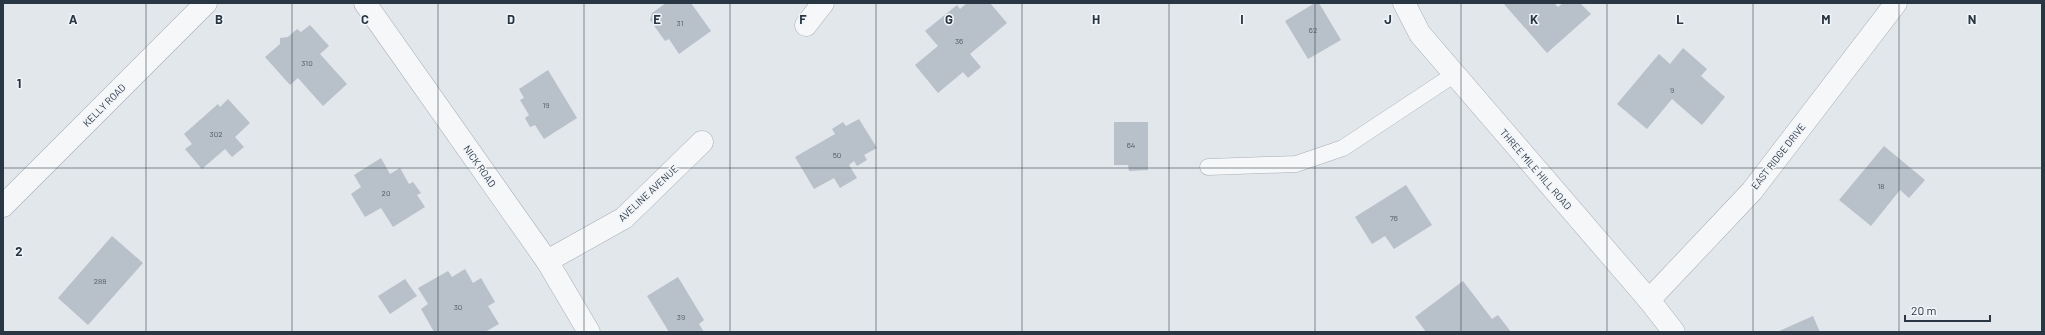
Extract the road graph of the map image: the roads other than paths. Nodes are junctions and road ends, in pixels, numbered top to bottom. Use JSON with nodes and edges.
{"nodes":[{"id":1,"x":206,"y":3,"type":"edge"},
{"id":2,"x":365,"y":3,"type":"edge"},
{"id":3,"x":823,"y":3,"type":"edge"},
{"id":4,"x":1404,"y":3,"type":"edge"},
{"id":5,"x":1896,"y":3,"type":"edge"},
{"id":6,"x":806,"y":25,"type":"dead end"},
{"id":7,"x":1455,"y":74,"type":"junction"},
{"id":8,"x":702,"y":142,"type":"dead end"},
{"id":9,"x":1208,"y":167,"type":"dead end"},
{"id":10,"x":3,"y":206,"type":"edge"},
{"id":11,"x":547,"y":261,"type":"junction"},
{"id":12,"x":1650,"y":300,"type":"junction"},
{"id":13,"x":589,"y":332,"type":"edge"},
{"id":14,"x":1674,"y":332,"type":"edge"}],
"edges":[{"from":1,"to":10,"type":"street","name":"KELLY ROAD"},
{"from":2,"to":11,"type":"street","name":"NICK ROAD"},
{"from":3,"to":6,"type":"street"},
{"from":4,"to":7,"type":"street","name":"THREE MILE HILL ROAD"},
{"from":5,"to":12,"type":"street","name":"EAST RIDGE DRIVE"},
{"from":7,"to":9,"type":"lane"},
{"from":7,"to":12,"type":"street","name":"THREE MILE HILL ROAD"},
{"from":8,"to":11,"type":"street","name":"AVELINE AVENUE"},
{"from":11,"to":13,"type":"street","name":"NICK ROAD"},
{"from":12,"to":14,"type":"street","name":"THREE MILE HILL ROAD"}]}
